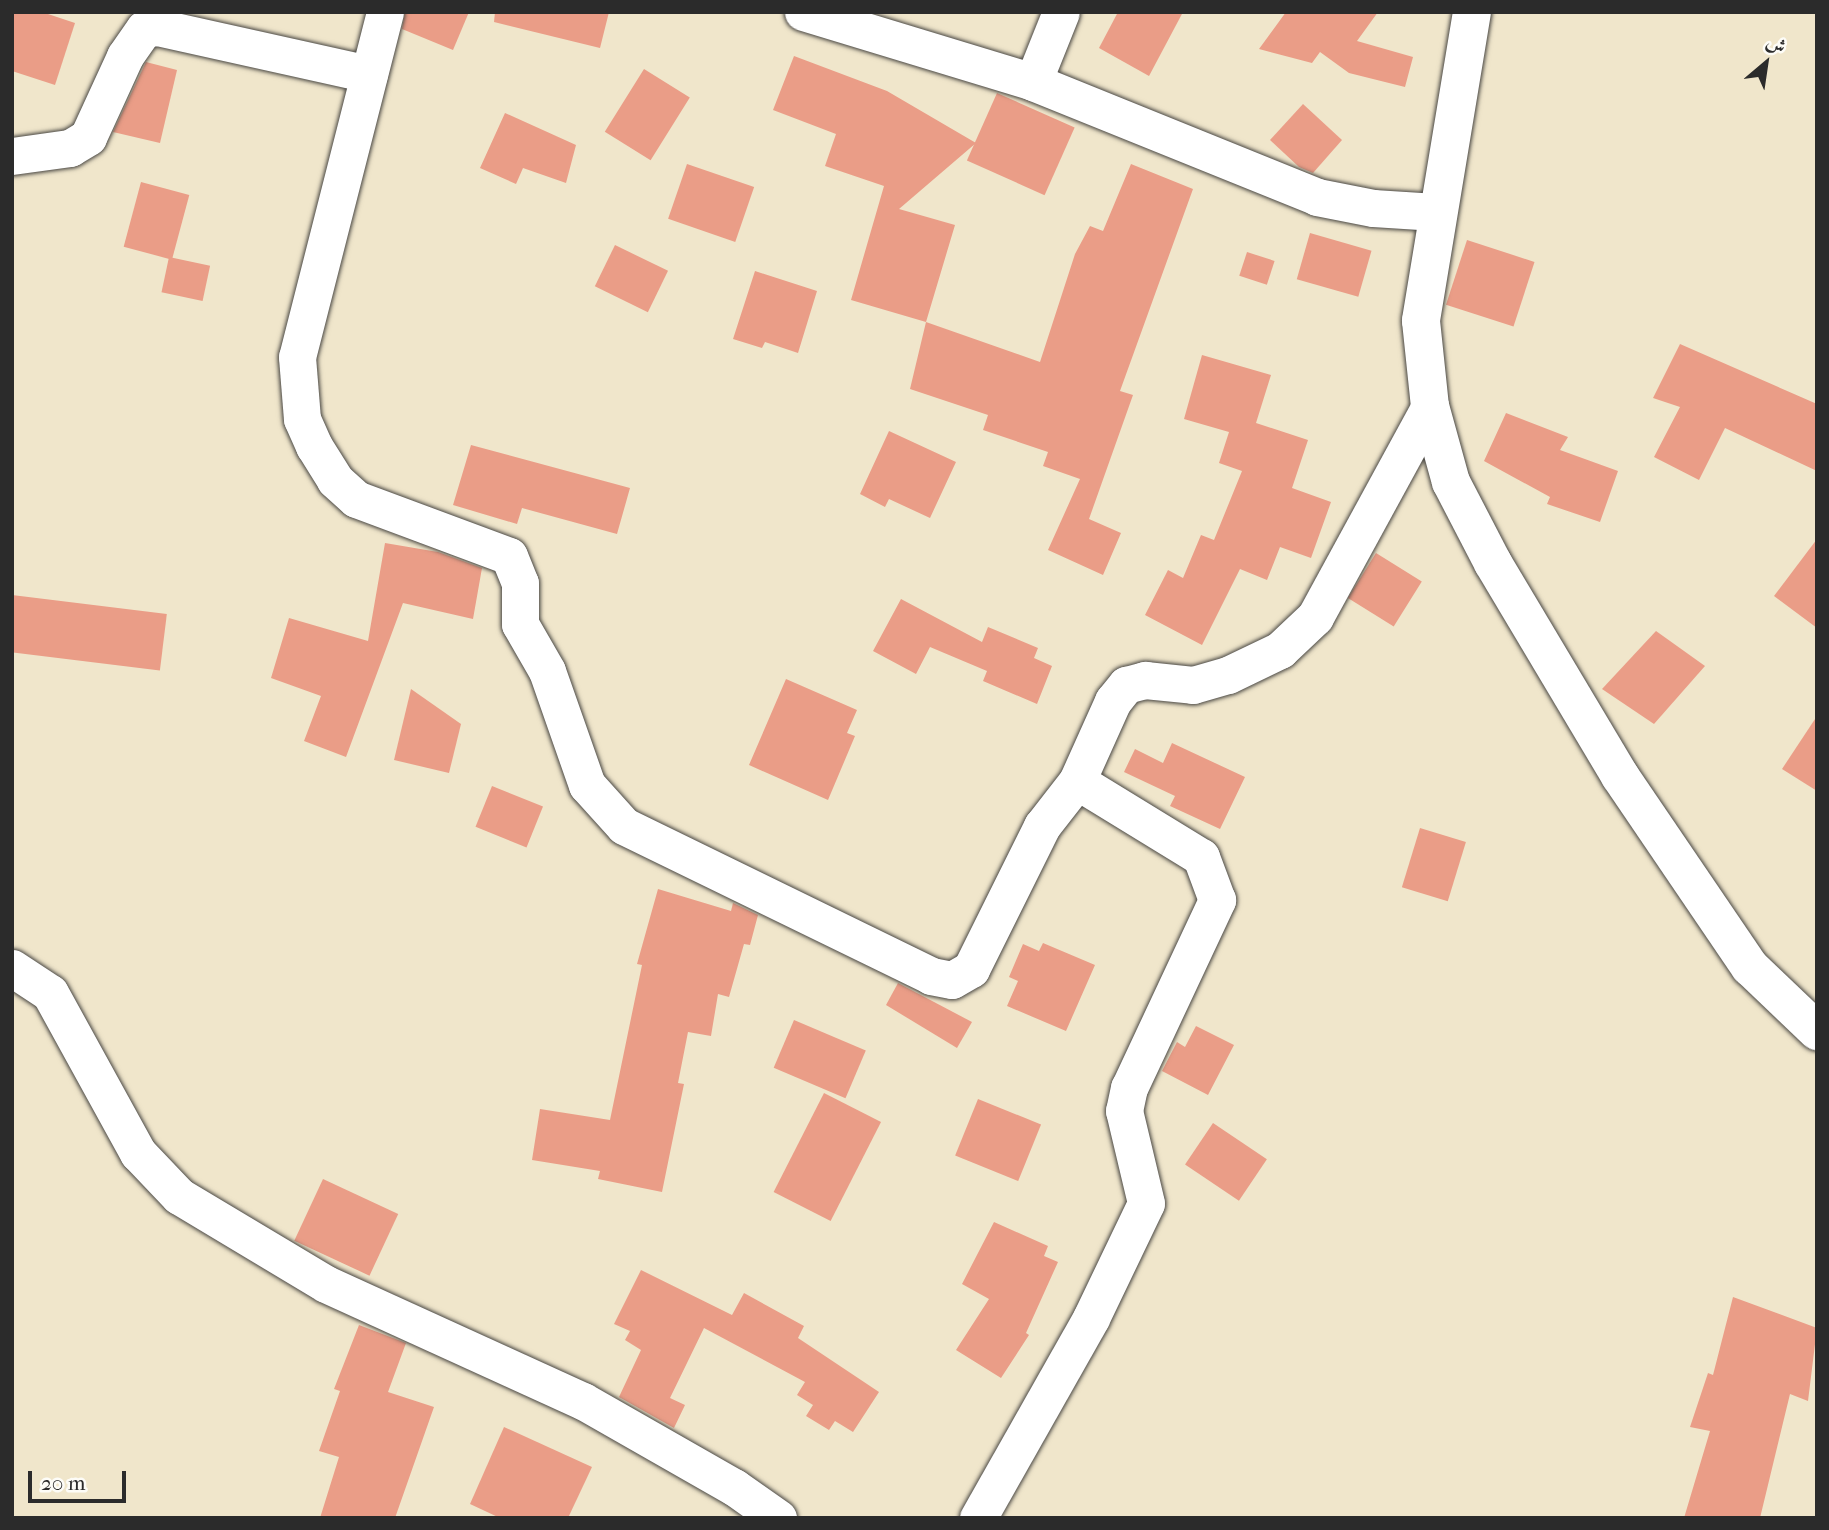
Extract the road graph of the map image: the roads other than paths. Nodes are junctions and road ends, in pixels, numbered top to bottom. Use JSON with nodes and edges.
{"nodes":[{"id":1,"x":384,"y":12,"type":"edge"},
{"id":2,"x":803,"y":12,"type":"edge"},
{"id":3,"x":1061,"y":12,"type":"edge"},
{"id":4,"x":1472,"y":12,"type":"edge"},
{"id":5,"x":369,"y":74,"type":"junction"},
{"id":6,"x":1033,"y":82,"type":"junction"},
{"id":7,"x":12,"y":156,"type":"edge"},
{"id":8,"x":1436,"y":212,"type":"junction"},
{"id":9,"x":1430,"y":406,"type":"junction"},
{"id":10,"x":1077,"y":780,"type":"junction"},
{"id":11,"x":12,"y":968,"type":"edge"},
{"id":12,"x":1817,"y":1031,"type":"edge"},
{"id":13,"x":778,"y":1518,"type":"edge"},
{"id":14,"x":978,"y":1518,"type":"edge"}],
"edges":[{"from":1,"to":5,"type":"street"},
{"from":2,"to":6,"type":"street"},
{"from":3,"to":6,"type":"street"},
{"from":4,"to":8,"type":"street"},
{"from":5,"to":7,"type":"street"},
{"from":5,"to":10,"type":"street"},
{"from":6,"to":8,"type":"street"},
{"from":8,"to":9,"type":"street"},
{"from":9,"to":10,"type":"street"},
{"from":9,"to":12,"type":"street"},
{"from":10,"to":14,"type":"street"},
{"from":11,"to":13,"type":"street"}]}
